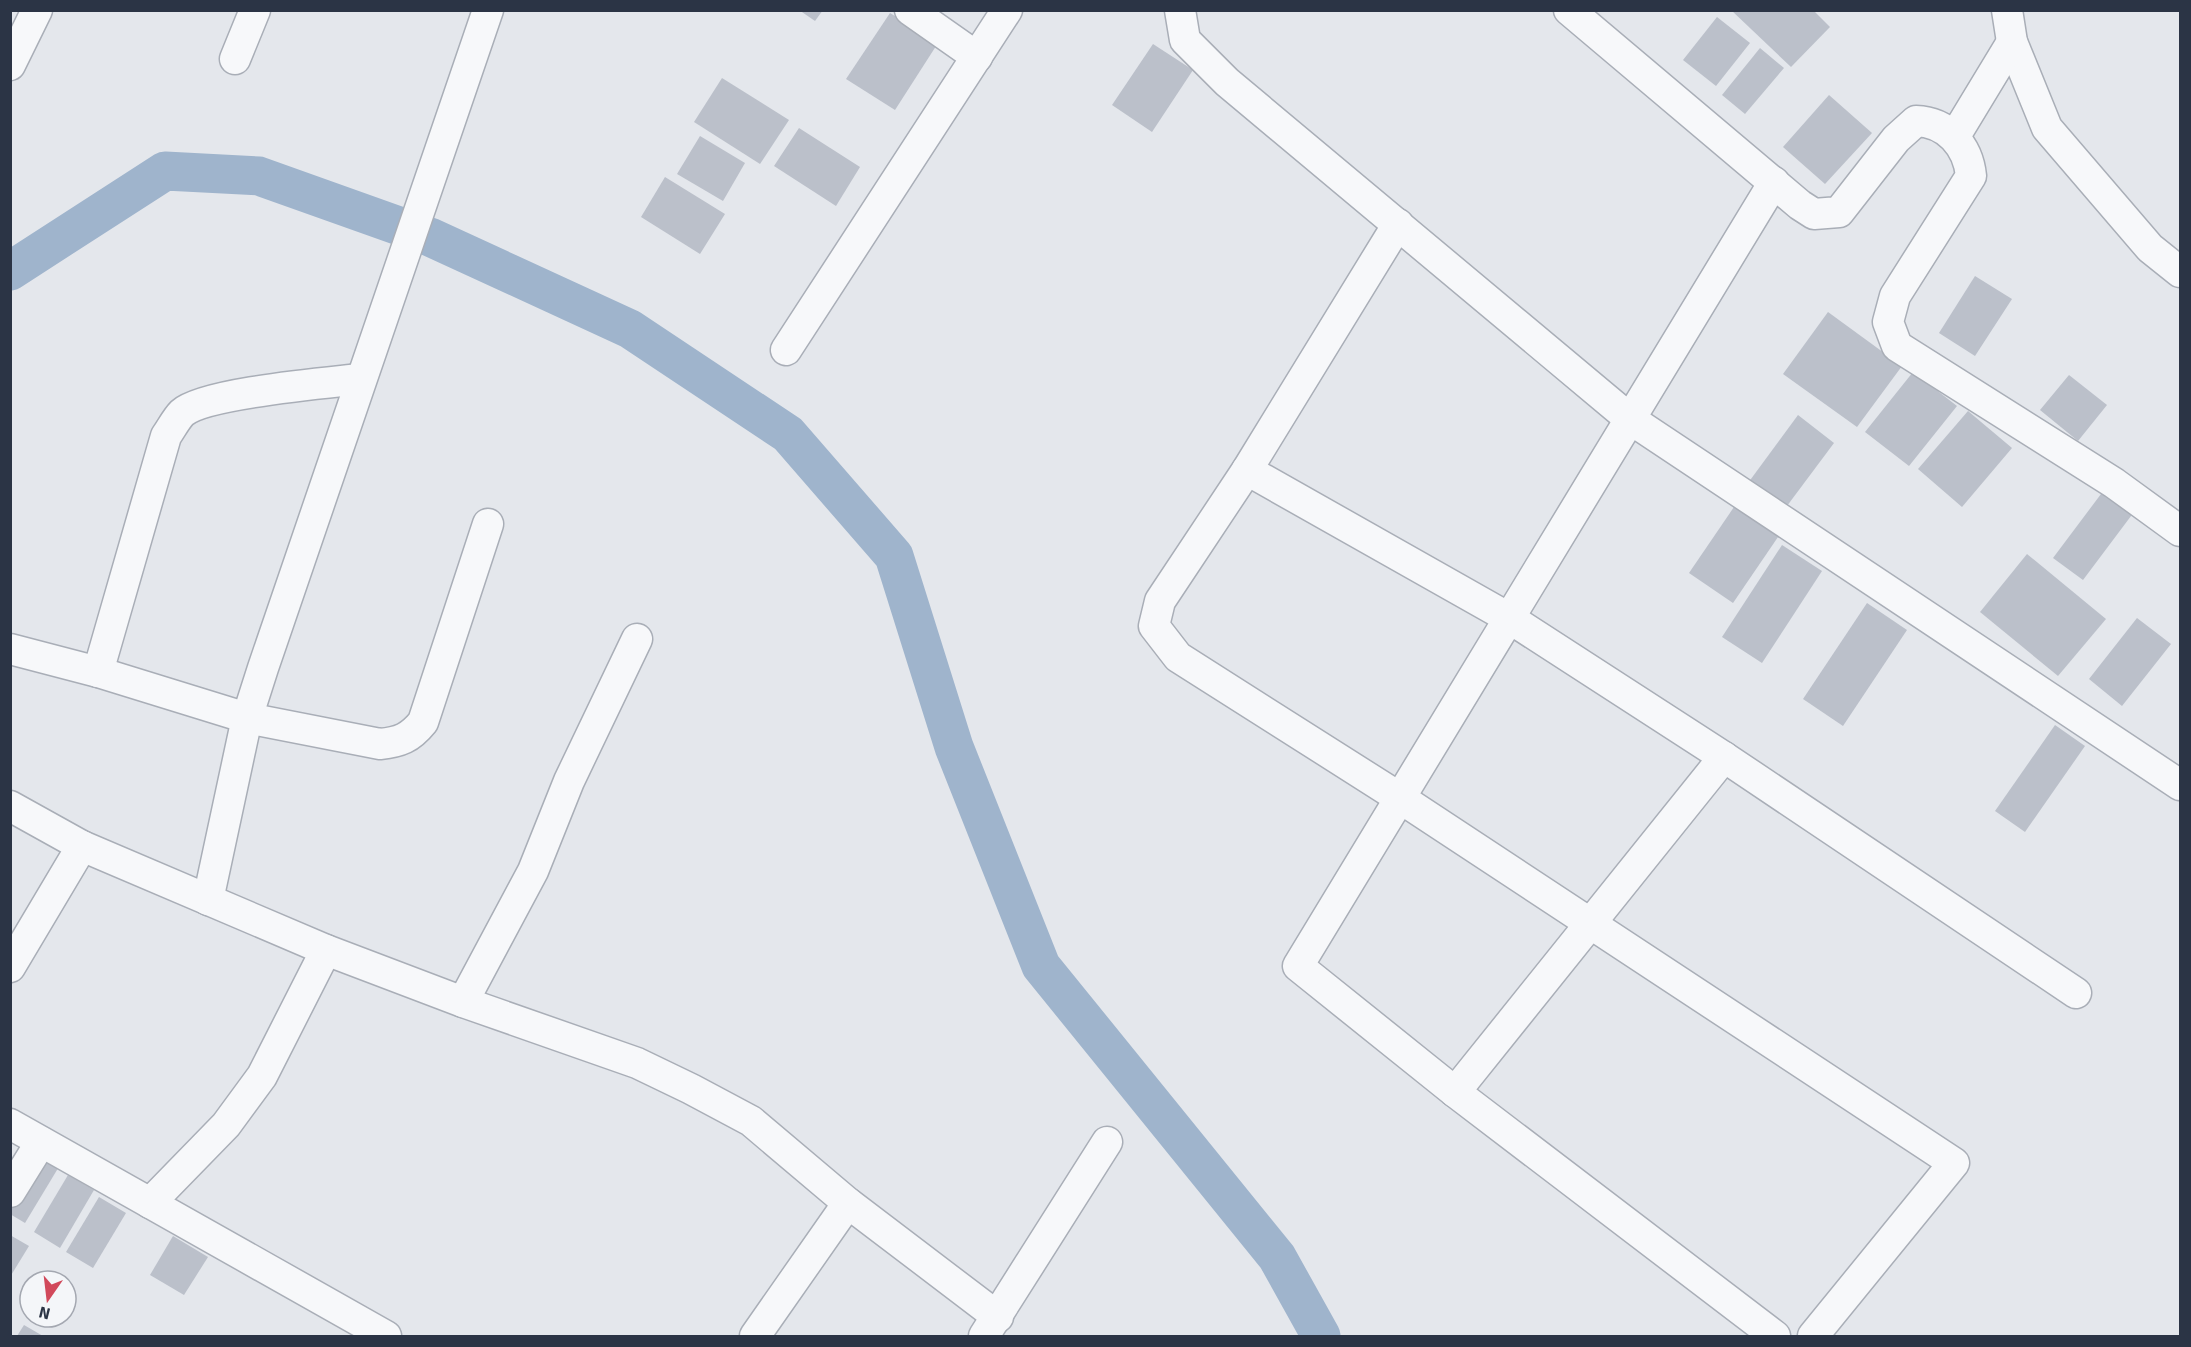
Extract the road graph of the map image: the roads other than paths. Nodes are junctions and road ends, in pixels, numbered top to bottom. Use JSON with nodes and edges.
{"nodes":[{"id":1,"x":37,"y":10,"type":"edge"},
{"id":2,"x":255,"y":10,"type":"edge"},
{"id":3,"x":488,"y":10,"type":"edge"},
{"id":4,"x":910,"y":10,"type":"edge"},
{"id":5,"x":1007,"y":10,"type":"edge"},
{"id":6,"x":1180,"y":10,"type":"edge"},
{"id":7,"x":1569,"y":10,"type":"edge"},
{"id":8,"x":2007,"y":10,"type":"edge"},
{"id":9,"x":2012,"y":42,"type":"junction"},
{"id":10,"x":977,"y":57,"type":"junction"},
{"id":11,"x":235,"y":59,"type":"dead end"},
{"id":12,"x":10,"y":64,"type":"edge"},
{"id":13,"x":1955,"y":136,"type":"junction"},
{"id":14,"x":1774,"y":182,"type":"junction"},
{"id":15,"x":1398,"y":224,"type":"junction"},
{"id":16,"x":2181,"y":272,"type":"edge"},
{"id":17,"x":786,"y":350,"type":"dead end"},
{"id":18,"x":360,"y":379,"type":"junction"},
{"id":19,"x":1630,"y":419,"type":"junction"},
{"id":20,"x":1247,"y":470,"type":"junction"},
{"id":21,"x":488,"y":524,"type":"dead end"},
{"id":22,"x":2181,"y":531,"type":"edge"},
{"id":23,"x":1509,"y":618,"type":"junction"},
{"id":24,"x":638,"y":639,"type":"dead end"},
{"id":25,"x":10,"y":649,"type":"edge"},
{"id":26,"x":98,"y":672,"type":"junction"},
{"id":27,"x":248,"y":718,"type":"junction"},
{"id":28,"x":1724,"y":757,"type":"junction"},
{"id":29,"x":2181,"y":785,"type":"edge"},
{"id":30,"x":1400,"y":798,"type":"junction"},
{"id":31,"x":10,"y":806,"type":"edge"},
{"id":32,"x":82,"y":846,"type":"junction"},
{"id":33,"x":208,"y":900,"type":"junction"},
{"id":34,"x":1589,"y":924,"type":"junction"},
{"id":35,"x":326,"y":950,"type":"junction"},
{"id":36,"x":10,"y":967,"type":"edge"},
{"id":37,"x":2076,"y":993,"type":"dead end"},
{"id":38,"x":463,"y":1002,"type":"junction"},
{"id":39,"x":1455,"y":1092,"type":"junction"},
{"id":40,"x":10,"y":1124,"type":"edge"},
{"id":41,"x":41,"y":1142,"type":"junction"},
{"id":42,"x":1107,"y":1142,"type":"dead end"},
{"id":43,"x":10,"y":1192,"type":"edge"},
{"id":44,"x":150,"y":1203,"type":"junction"},
{"id":45,"x":848,"y":1203,"type":"junction"},
{"id":46,"x":991,"y":1327,"type":"edge"},
{"id":47,"x":380,"y":1335,"type":"edge"},
{"id":48,"x":754,"y":1336,"type":"edge"},
{"id":49,"x":1775,"y":1336,"type":"edge"},
{"id":50,"x":1813,"y":1336,"type":"edge"}],
"edges":[{"from":1,"to":12,"type":"street"},
{"from":2,"to":11,"type":"street"},
{"from":3,"to":18,"type":"street"},
{"from":4,"to":10,"type":"street"},
{"from":5,"to":10,"type":"street"},
{"from":6,"to":15,"type":"street"},
{"from":7,"to":14,"type":"street"},
{"from":8,"to":9,"type":"street"},
{"from":9,"to":13,"type":"street"},
{"from":9,"to":16,"type":"street"},
{"from":10,"to":17,"type":"street"},
{"from":13,"to":14,"type":"street"},
{"from":13,"to":22,"type":"street"},
{"from":14,"to":19,"type":"street"},
{"from":15,"to":19,"type":"street"},
{"from":15,"to":20,"type":"street"},
{"from":18,"to":26,"type":"street"},
{"from":18,"to":27,"type":"street"},
{"from":19,"to":23,"type":"street"},
{"from":19,"to":29,"type":"street"},
{"from":20,"to":23,"type":"street"},
{"from":20,"to":30,"type":"street"},
{"from":21,"to":27,"type":"street"},
{"from":23,"to":28,"type":"street"},
{"from":23,"to":30,"type":"street"},
{"from":24,"to":38,"type":"street"},
{"from":25,"to":26,"type":"street"},
{"from":26,"to":27,"type":"street"},
{"from":27,"to":33,"type":"street"},
{"from":28,"to":34,"type":"street"},
{"from":28,"to":37,"type":"street"},
{"from":30,"to":34,"type":"street"},
{"from":30,"to":39,"type":"street"},
{"from":31,"to":32,"type":"street"},
{"from":32,"to":33,"type":"street"},
{"from":32,"to":36,"type":"street"},
{"from":33,"to":35,"type":"street"},
{"from":34,"to":39,"type":"street"},
{"from":34,"to":50,"type":"street"},
{"from":35,"to":38,"type":"street"},
{"from":35,"to":44,"type":"street"},
{"from":38,"to":45,"type":"street"},
{"from":39,"to":49,"type":"street"},
{"from":40,"to":41,"type":"street"},
{"from":41,"to":43,"type":"street"},
{"from":41,"to":44,"type":"street"},
{"from":42,"to":46,"type":"street"},
{"from":44,"to":47,"type":"street"},
{"from":45,"to":46,"type":"street"},
{"from":45,"to":48,"type":"street"}]}
